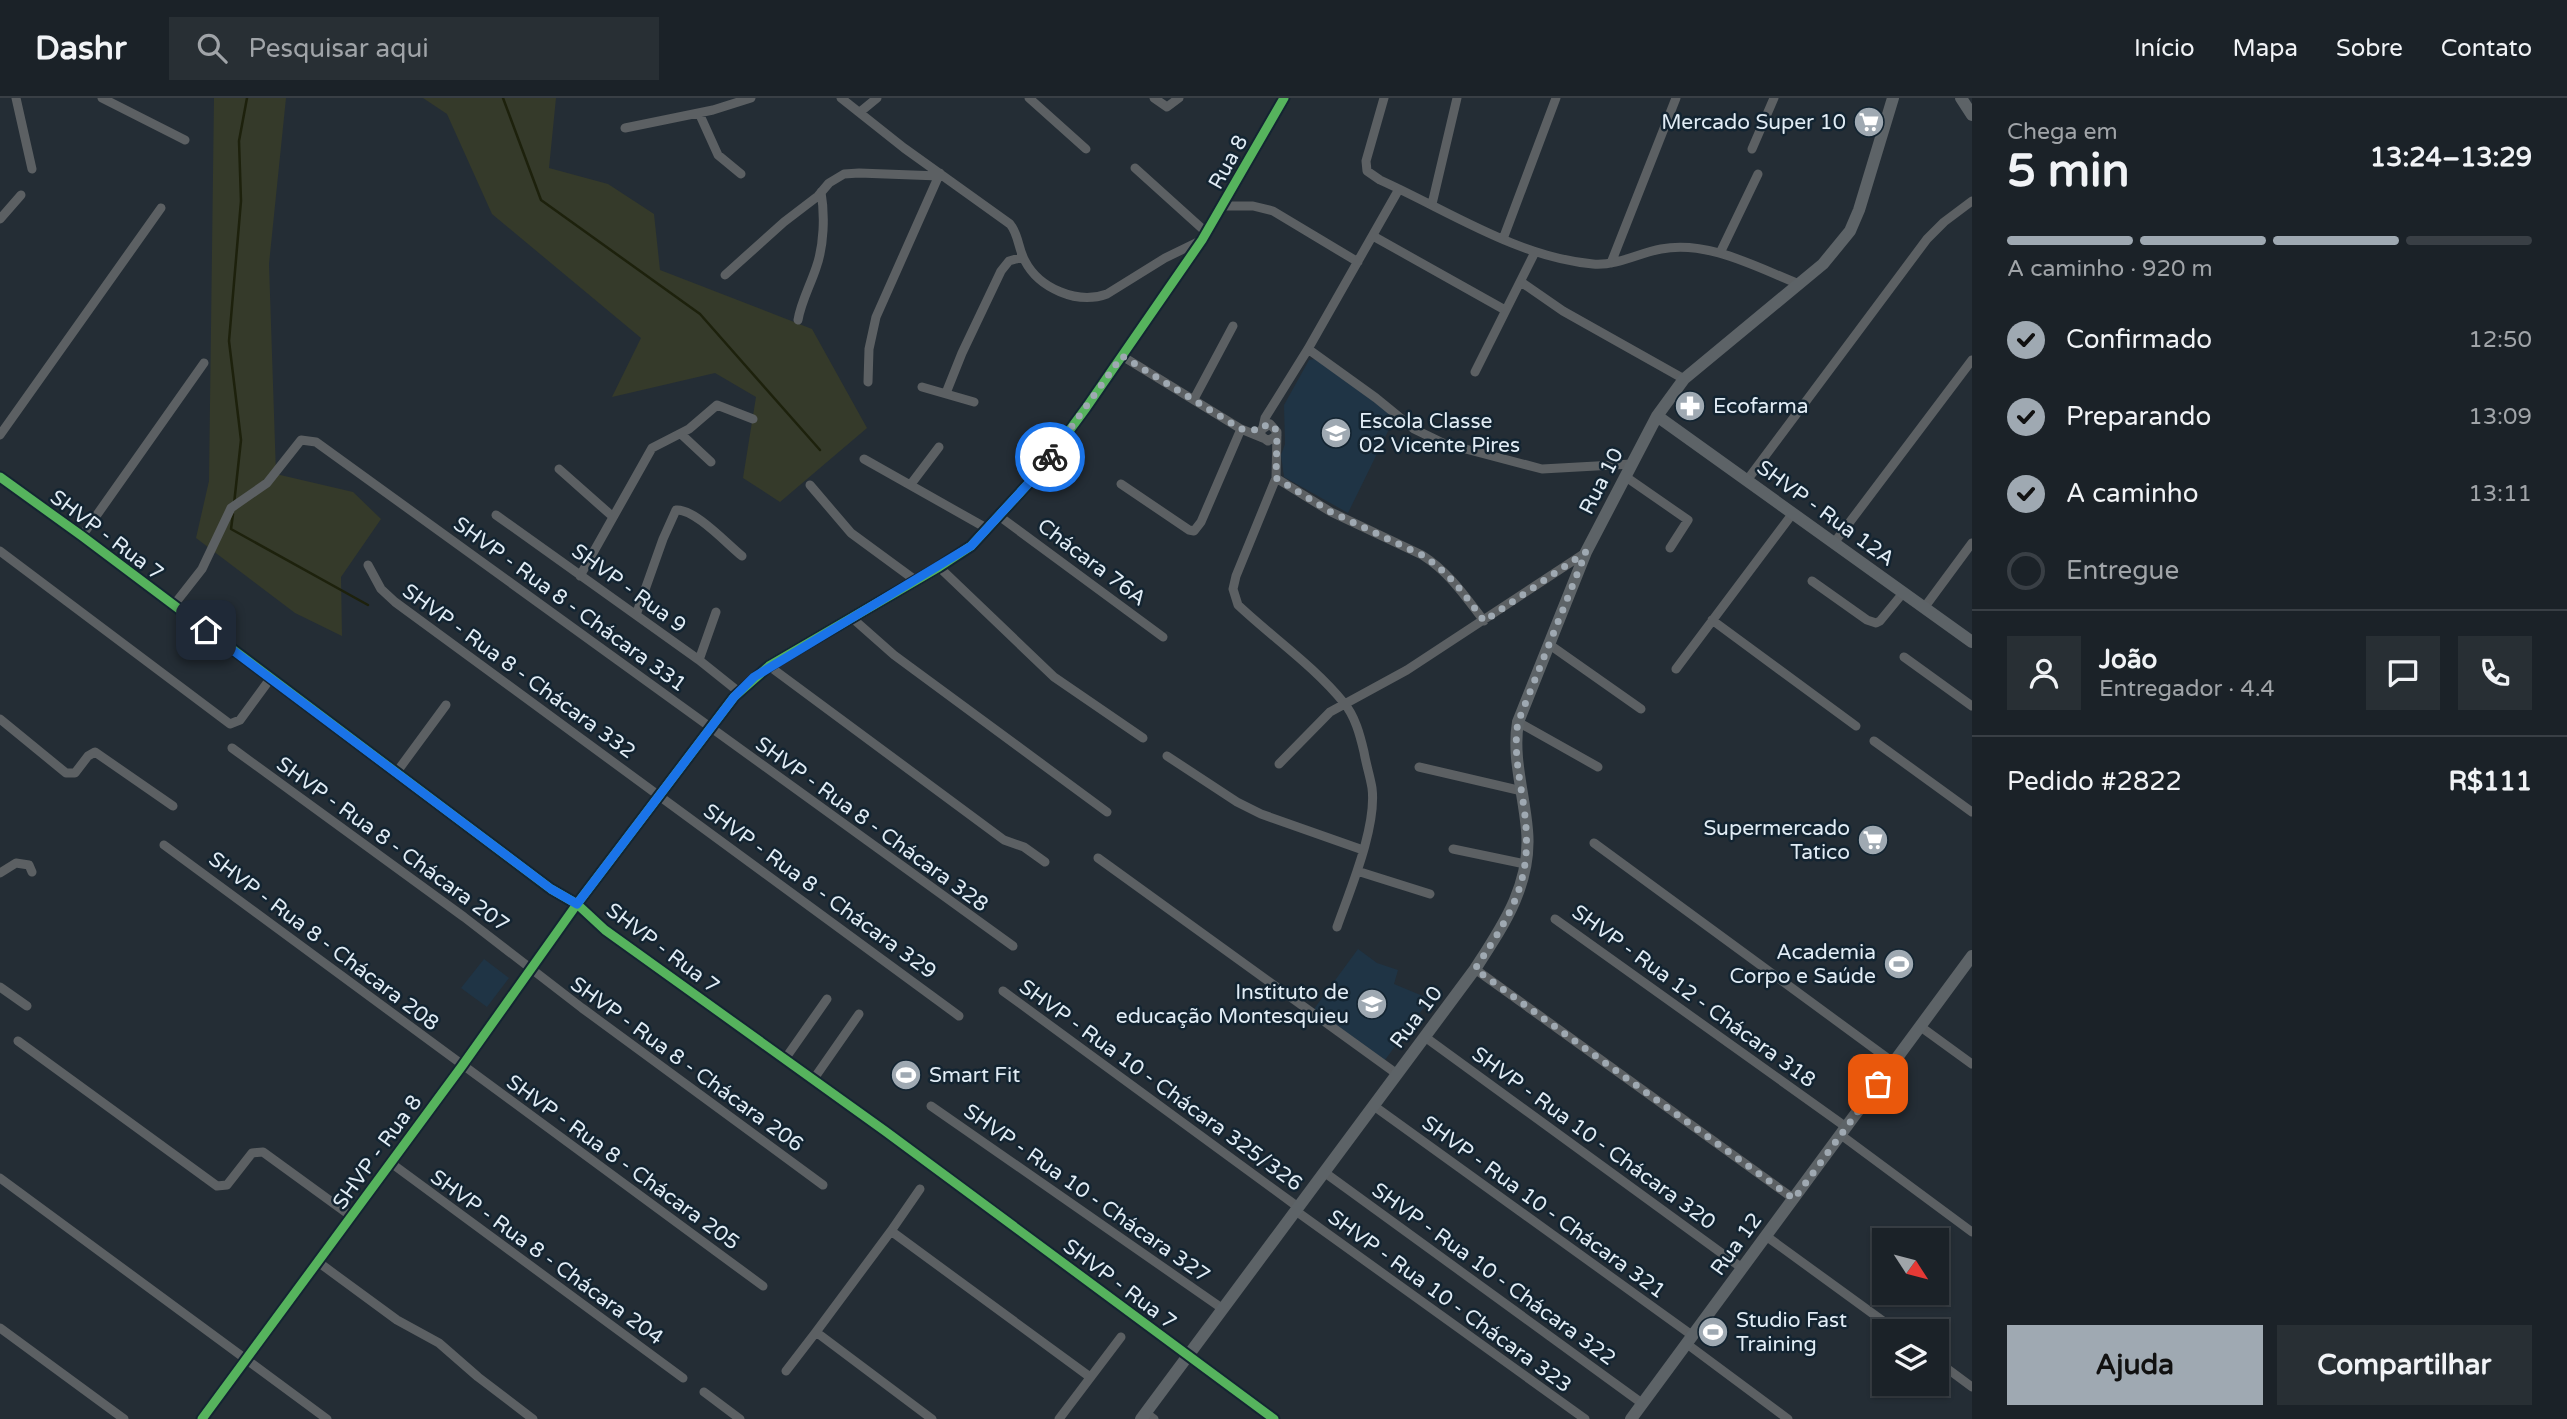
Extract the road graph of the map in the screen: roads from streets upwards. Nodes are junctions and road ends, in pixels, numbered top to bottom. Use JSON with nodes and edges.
{"nodes":[{"id":1,"x":16,"y":98,"type":"edge"},
{"id":2,"x":102,"y":98,"type":"edge"},
{"id":3,"x":751,"y":98,"type":"edge"},
{"id":4,"x":841,"y":98,"type":"edge"},
{"id":5,"x":877,"y":98,"type":"edge"},
{"id":6,"x":1029,"y":98,"type":"edge"},
{"id":7,"x":1154,"y":98,"type":"edge"},
{"id":8,"x":1179,"y":98,"type":"edge"},
{"id":9,"x":1284,"y":98,"type":"edge"},
{"id":10,"x":1384,"y":98,"type":"edge"},
{"id":11,"x":1457,"y":98,"type":"edge"},
{"id":12,"x":1556,"y":98,"type":"edge"},
{"id":13,"x":1676,"y":98,"type":"edge"},
{"id":14,"x":1774,"y":98,"type":"edge"},
{"id":15,"x":1892,"y":98,"type":"edge"},
{"id":16,"x":1961,"y":98,"type":"edge"},
{"id":17,"x":860,"y":112,"type":"junction"},
{"id":18,"x":699,"y":113,"type":"junction"},
{"id":19,"x":1972,"y":116,"type":"edge"},
{"id":20,"x":625,"y":128,"type":"dead end"},
{"id":21,"x":185,"y":140,"type":"dead end"},
{"id":22,"x":1086,"y":149,"type":"dead end"},
{"id":23,"x":1752,"y":149,"type":"dead end"},
{"id":24,"x":1135,"y":168,"type":"dead end"},
{"id":25,"x":32,"y":169,"type":"dead end"},
{"id":26,"x":741,"y":174,"type":"dead end"},
{"id":27,"x":940,"y":174,"type":"junction"},
{"id":28,"x":1758,"y":174,"type":"dead end"},
{"id":29,"x":1399,"y":188,"type":"junction"},
{"id":30,"x":821,"y":192,"type":"junction"},
{"id":31,"x":21,"y":195,"type":"dead end"},
{"id":32,"x":1972,"y":201,"type":"edge"},
{"id":33,"x":1432,"y":204,"type":"junction"},
{"id":34,"x":1223,"y":206,"type":"junction"},
{"id":35,"x":161,"y":208,"type":"dead end"},
{"id":36,"x":0,"y":219,"type":"edge"},
{"id":37,"x":1205,"y":236,"type":"junction"},
{"id":38,"x":1373,"y":236,"type":"junction"},
{"id":39,"x":1503,"y":239,"type":"junction"},
{"id":40,"x":1535,"y":251,"type":"junction"},
{"id":41,"x":1720,"y":253,"type":"junction"},
{"id":42,"x":1023,"y":257,"type":"junction"},
{"id":43,"x":1358,"y":262,"type":"junction"},
{"id":44,"x":1612,"y":263,"type":"junction"},
{"id":45,"x":725,"y":275,"type":"dead end"},
{"id":46,"x":1521,"y":282,"type":"junction"},
{"id":47,"x":1799,"y":284,"type":"junction"},
{"id":48,"x":1505,"y":310,"type":"junction"},
{"id":49,"x":798,"y":320,"type":"dead end"},
{"id":50,"x":1233,"y":326,"type":"dead end"},
{"id":51,"x":1308,"y":349,"type":"junction"},
{"id":52,"x":1122,"y":356,"type":"junction"},
{"id":53,"x":1972,"y":360,"type":"edge"},
{"id":54,"x":204,"y":363,"type":"dead end"},
{"id":55,"x":1475,"y":372,"type":"dead end"},
{"id":56,"x":1684,"y":379,"type":"junction"},
{"id":57,"x":868,"y":382,"type":"dead end"},
{"id":58,"x":922,"y":387,"type":"dead end"},
{"id":59,"x":946,"y":393,"type":"junction"},
{"id":60,"x":1194,"y":399,"type":"junction"},
{"id":61,"x":1276,"y":401,"type":"junction"},
{"id":62,"x":974,"y":402,"type":"dead end"},
{"id":63,"x":1657,"y":416,"type":"junction"},
{"id":64,"x":753,"y":419,"type":"dead end"},
{"id":65,"x":1244,"y":430,"type":"junction"},
{"id":66,"x":1276,"y":432,"type":"junction"},
{"id":67,"x":681,"y":433,"type":"junction"},
{"id":68,"x":1263,"y":434,"type":"junction"},
{"id":69,"x":0,"y":435,"type":"edge"},
{"id":70,"x":939,"y":447,"type":"dead end"},
{"id":71,"x":1275,"y":455,"type":"junction"},
{"id":72,"x":864,"y":459,"type":"dead end"},
{"id":73,"x":711,"y":462,"type":"dead end"},
{"id":74,"x":1632,"y":464,"type":"junction"},
{"id":75,"x":559,"y":469,"type":"dead end"},
{"id":76,"x":0,"y":477,"type":"edge"},
{"id":77,"x":1626,"y":477,"type":"junction"},
{"id":78,"x":1276,"y":478,"type":"junction"},
{"id":79,"x":1748,"y":479,"type":"junction"},
{"id":80,"x":912,"y":484,"type":"junction"},
{"id":81,"x":1121,"y":484,"type":"dead end"},
{"id":82,"x":810,"y":485,"type":"dead end"},
{"id":83,"x":1793,"y":513,"type":"junction"},
{"id":84,"x":496,"y":514,"type":"dead end"},
{"id":85,"x":612,"y":516,"type":"junction"},
{"id":86,"x":999,"y":516,"type":"junction"},
{"id":87,"x":988,"y":529,"type":"junction"},
{"id":88,"x":82,"y":536,"type":"junction"},
{"id":89,"x":1972,"y":542,"type":"edge"},
{"id":90,"x":1834,"y":543,"type":"junction"},
{"id":91,"x":1670,"y":548,"type":"dead end"},
{"id":92,"x":0,"y":551,"type":"edge"},
{"id":93,"x":1586,"y":552,"type":"junction"},
{"id":94,"x":742,"y":556,"type":"dead end"},
{"id":95,"x":368,"y":565,"type":"dead end"},
{"id":96,"x":939,"y":568,"type":"junction"},
{"id":97,"x":580,"y":576,"type":"junction"},
{"id":98,"x":915,"y":580,"type":"junction"},
{"id":99,"x":1812,"y":581,"type":"dead end"},
{"id":100,"x":1903,"y":593,"type":"junction"},
{"id":101,"x":173,"y":606,"type":"junction"},
{"id":102,"x":1924,"y":608,"type":"junction"},
{"id":103,"x":716,"y":612,"type":"dead end"},
{"id":104,"x":636,"y":615,"type":"junction"},
{"id":105,"x":851,"y":617,"type":"junction"},
{"id":106,"x":1712,"y":620,"type":"junction"},
{"id":107,"x":1484,"y":621,"type":"junction"},
{"id":108,"x":1163,"y":637,"type":"dead end"},
{"id":109,"x":1972,"y":642,"type":"edge"},
{"id":110,"x":1550,"y":645,"type":"junction"},
{"id":111,"x":1904,"y":657,"type":"dead end"},
{"id":112,"x":699,"y":660,"type":"junction"},
{"id":113,"x":769,"y":666,"type":"junction"},
{"id":114,"x":1676,"y":668,"type":"dead end"},
{"id":115,"x":270,"y":679,"type":"junction"},
{"id":116,"x":739,"y":692,"type":"junction"},
{"id":117,"x":1345,"y":704,"type":"junction"},
{"id":118,"x":446,"y":705,"type":"dead end"},
{"id":119,"x":1972,"y":706,"type":"edge"},
{"id":120,"x":1641,"y":709,"type":"dead end"},
{"id":121,"x":0,"y":719,"type":"edge"},
{"id":122,"x":1518,"y":722,"type":"junction"},
{"id":123,"x":1856,"y":726,"type":"dead end"},
{"id":124,"x":710,"y":729,"type":"junction"},
{"id":125,"x":1143,"y":738,"type":"dead end"},
{"id":126,"x":1874,"y":741,"type":"dead end"},
{"id":127,"x":232,"y":748,"type":"dead end"},
{"id":128,"x":1167,"y":756,"type":"dead end"},
{"id":129,"x":1279,"y":764,"type":"dead end"},
{"id":130,"x":1419,"y":767,"type":"dead end"},
{"id":131,"x":1598,"y":768,"type":"dead end"},
{"id":132,"x":396,"y":773,"type":"junction"},
{"id":133,"x":1522,"y":791,"type":"junction"},
{"id":134,"x":660,"y":795,"type":"junction"},
{"id":135,"x":173,"y":806,"type":"dead end"},
{"id":136,"x":1972,"y":812,"type":"edge"},
{"id":137,"x":1107,"y":813,"type":"dead end"},
{"id":138,"x":1594,"y":843,"type":"dead end"},
{"id":139,"x":164,"y":845,"type":"dead end"},
{"id":140,"x":1453,"y":849,"type":"dead end"},
{"id":141,"x":1363,"y":850,"type":"junction"},
{"id":142,"x":1097,"y":858,"type":"dead end"},
{"id":143,"x":1045,"y":862,"type":"dead end"},
{"id":144,"x":1525,"y":864,"type":"junction"},
{"id":145,"x":32,"y":872,"type":"dead end"},
{"id":146,"x":1357,"y":872,"type":"junction"},
{"id":147,"x":0,"y":873,"type":"edge"},
{"id":148,"x":1430,"y":894,"type":"dead end"},
{"id":149,"x":577,"y":904,"type":"junction"},
{"id":150,"x":1555,"y":919,"type":"dead end"},
{"id":151,"x":1337,"y":927,"type":"dead end"},
{"id":152,"x":1013,"y":946,"type":"dead end"},
{"id":153,"x":1972,"y":956,"type":"edge"},
{"id":154,"x":1475,"y":969,"type":"junction"},
{"id":155,"x":531,"y":970,"type":"junction"},
{"id":156,"x":0,"y":987,"type":"edge"},
{"id":157,"x":1003,"y":991,"type":"dead end"},
{"id":158,"x":827,"y":999,"type":"dead end"},
{"id":159,"x":27,"y":1006,"type":"dead end"},
{"id":160,"x":859,"y":1014,"type":"dead end"},
{"id":161,"x":959,"y":1016,"type":"dead end"},
{"id":162,"x":1920,"y":1027,"type":"junction"},
{"id":163,"x":1425,"y":1037,"type":"junction"},
{"id":164,"x":18,"y":1041,"type":"dead end"},
{"id":165,"x":785,"y":1059,"type":"junction"},
{"id":166,"x":1895,"y":1063,"type":"junction"},
{"id":167,"x":1972,"y":1065,"type":"edge"},
{"id":168,"x":462,"y":1066,"type":"junction"},
{"id":169,"x":1397,"y":1074,"type":"junction"},
{"id":170,"x":813,"y":1080,"type":"junction"},
{"id":171,"x":931,"y":1106,"type":"dead end"},
{"id":172,"x":1374,"y":1106,"type":"junction"},
{"id":173,"x":1844,"y":1131,"type":"junction"},
{"id":174,"x":391,"y":1163,"type":"junction"},
{"id":175,"x":1324,"y":1172,"type":"junction"},
{"id":176,"x":0,"y":1178,"type":"edge"},
{"id":177,"x":823,"y":1185,"type":"dead end"},
{"id":178,"x":920,"y":1189,"type":"dead end"},
{"id":179,"x":1794,"y":1199,"type":"junction"},
{"id":180,"x":1297,"y":1209,"type":"junction"},
{"id":181,"x":351,"y":1216,"type":"junction"},
{"id":182,"x":891,"y":1231,"type":"junction"},
{"id":183,"x":1972,"y":1233,"type":"edge"},
{"id":184,"x":1766,"y":1236,"type":"junction"},
{"id":185,"x":318,"y":1262,"type":"junction"},
{"id":186,"x":1742,"y":1268,"type":"junction"},
{"id":187,"x":763,"y":1286,"type":"dead end"},
{"id":188,"x":1223,"y":1309,"type":"junction"},
{"id":189,"x":1880,"y":1319,"type":"edge"},
{"id":190,"x":0,"y":1328,"type":"edge"},
{"id":191,"x":816,"y":1332,"type":"junction"},
{"id":192,"x":1121,"y":1337,"type":"dead end"},
{"id":193,"x":1690,"y":1340,"type":"junction"},
{"id":194,"x":1188,"y":1357,"type":"junction"},
{"id":195,"x":246,"y":1360,"type":"junction"},
{"id":196,"x":1949,"y":1370,"type":"edge"},
{"id":197,"x":786,"y":1371,"type":"dead end"},
{"id":198,"x":1090,"y":1377,"type":"junction"},
{"id":199,"x":683,"y":1378,"type":"dead end"},
{"id":200,"x":1972,"y":1387,"type":"edge"},
{"id":201,"x":704,"y":1392,"type":"dead end"},
{"id":202,"x":1643,"y":1404,"type":"junction"},
{"id":203,"x":1147,"y":1417,"type":"edge"},
{"id":204,"x":124,"y":1419,"type":"edge"},
{"id":205,"x":202,"y":1419,"type":"edge"},
{"id":206,"x":327,"y":1419,"type":"edge"},
{"id":207,"x":533,"y":1419,"type":"edge"},
{"id":208,"x":740,"y":1419,"type":"edge"},
{"id":209,"x":932,"y":1419,"type":"edge"},
{"id":210,"x":1059,"y":1419,"type":"edge"},
{"id":211,"x":1274,"y":1419,"type":"edge"},
{"id":212,"x":1584,"y":1419,"type":"edge"},
{"id":213,"x":1632,"y":1419,"type":"edge"},
{"id":214,"x":1788,"y":1419,"type":"edge"}],
"edges":[{"from":1,"to":25,"type":"street"},
{"from":2,"to":21,"type":"street"},
{"from":3,"to":18,"type":"street"},
{"from":4,"to":17,"type":"street"},
{"from":5,"to":17,"type":"street"},
{"from":6,"to":22,"type":"street"},
{"from":7,"to":8,"type":"street"},
{"from":9,"to":34,"type":"street","name":"Rua 8"},
{"from":10,"to":29,"type":"street"},
{"from":11,"to":33,"type":"street"},
{"from":12,"to":39,"type":"street"},
{"from":13,"to":44,"type":"street"},
{"from":14,"to":23,"type":"street"},
{"from":15,"to":47,"type":"street","name":"Rua 10"},
{"from":16,"to":19,"type":"street"},
{"from":17,"to":27,"type":"street"},
{"from":18,"to":20,"type":"street"},
{"from":18,"to":26,"type":"street"},
{"from":24,"to":37,"type":"street"},
{"from":27,"to":30,"type":"street"},
{"from":27,"to":42,"type":"street"},
{"from":27,"to":57,"type":"street"},
{"from":28,"to":41,"type":"street"},
{"from":29,"to":33,"type":"street"},
{"from":29,"to":38,"type":"street"},
{"from":30,"to":45,"type":"street"},
{"from":30,"to":49,"type":"street"},
{"from":31,"to":36,"type":"street"},
{"from":32,"to":79,"type":"street"},
{"from":33,"to":39,"type":"street"},
{"from":34,"to":37,"type":"street","name":"Rua 8"},
{"from":34,"to":43,"type":"street"},
{"from":35,"to":69,"type":"street"},
{"from":37,"to":42,"type":"street"},
{"from":37,"to":52,"type":"street","name":"Rua 8"},
{"from":38,"to":43,"type":"street"},
{"from":38,"to":48,"type":"street"},
{"from":39,"to":40,"type":"street"},
{"from":40,"to":44,"type":"street"},
{"from":40,"to":46,"type":"street"},
{"from":41,"to":44,"type":"street"},
{"from":41,"to":47,"type":"street"},
{"from":42,"to":59,"type":"street"},
{"from":43,"to":51,"type":"street"},
{"from":46,"to":48,"type":"street"},
{"from":46,"to":56,"type":"street"},
{"from":47,"to":56,"type":"street","name":"Rua 10"},
{"from":48,"to":55,"type":"street"},
{"from":50,"to":60,"type":"street"},
{"from":51,"to":61,"type":"street"},
{"from":51,"to":74,"type":"street"},
{"from":52,"to":60,"type":"street"},
{"from":52,"to":86,"type":"street","name":"Rua 8"},
{"from":53,"to":90,"type":"street"},
{"from":54,"to":88,"type":"street"},
{"from":56,"to":63,"type":"street","name":"Rua 10"},
{"from":58,"to":59,"type":"street"},
{"from":59,"to":62,"type":"street"},
{"from":60,"to":65,"type":"street"},
{"from":61,"to":66,"type":"street"},
{"from":61,"to":68,"type":"street"},
{"from":63,"to":74,"type":"street","name":"Rua 10"},
{"from":63,"to":79,"type":"street","name":"SHVP - Rua 12A"},
{"from":64,"to":67,"type":"street"},
{"from":65,"to":68,"type":"street"},
{"from":65,"to":81,"type":"street"},
{"from":66,"to":68,"type":"street"},
{"from":66,"to":68,"type":"street"},
{"from":66,"to":71,"type":"street"},
{"from":67,"to":73,"type":"street"},
{"from":67,"to":85,"type":"street"},
{"from":68,"to":71,"type":"street"},
{"from":70,"to":80,"type":"street"},
{"from":71,"to":78,"type":"street"},
{"from":72,"to":80,"type":"street"},
{"from":74,"to":77,"type":"street","name":"Rua 10"},
{"from":75,"to":85,"type":"street"},
{"from":76,"to":88,"type":"street","name":"SHVP - Rua 7"},
{"from":77,"to":91,"type":"street"},
{"from":77,"to":93,"type":"street","name":"Rua 10"},
{"from":78,"to":107,"type":"street"},
{"from":78,"to":117,"type":"street"},
{"from":79,"to":83,"type":"street","name":"SHVP - Rua 12A"},
{"from":80,"to":87,"type":"street"},
{"from":82,"to":98,"type":"street"},
{"from":83,"to":90,"type":"street","name":"SHVP - Rua 12A"},
{"from":83,"to":106,"type":"street"},
{"from":84,"to":97,"type":"street","name":"SHVP - Rua 9"},
{"from":85,"to":97,"type":"street"},
{"from":86,"to":87,"type":"street","name":"Rua 8"},
{"from":86,"to":108,"type":"street","name":"Chácara 76A"},
{"from":87,"to":96,"type":"street","name":"Rua 8"},
{"from":88,"to":101,"type":"street","name":"SHVP - Rua 7"},
{"from":89,"to":102,"type":"street"},
{"from":90,"to":100,"type":"street","name":"SHVP - Rua 12A"},
{"from":92,"to":115,"type":"street"},
{"from":93,"to":107,"type":"street"},
{"from":93,"to":110,"type":"street","name":"Rua 10"},
{"from":94,"to":104,"type":"street"},
{"from":95,"to":134,"type":"street","name":"SHVP - Rua 8 - Chácara 332"},
{"from":96,"to":98,"type":"street","name":"Rua 8"},
{"from":96,"to":125,"type":"street"},
{"from":97,"to":104,"type":"street","name":"SHVP - Rua 9"},
{"from":98,"to":105,"type":"street","name":"SHVP - Rua 8"},
{"from":99,"to":100,"type":"street"},
{"from":100,"to":102,"type":"street","name":"SHVP - Rua 12A"},
{"from":101,"to":115,"type":"street","name":"SHVP - Rua 7"},
{"from":101,"to":124,"type":"street","name":"SHVP - Rua 8 - Chácara 331"},
{"from":102,"to":109,"type":"street","name":"SHVP - Rua 12A"},
{"from":103,"to":112,"type":"street"},
{"from":104,"to":112,"type":"street","name":"SHVP - Rua 9"},
{"from":105,"to":113,"type":"street","name":"SHVP - Rua 8"},
{"from":105,"to":137,"type":"street"},
{"from":106,"to":114,"type":"street"},
{"from":106,"to":123,"type":"street"},
{"from":107,"to":117,"type":"street"},
{"from":110,"to":120,"type":"street"},
{"from":110,"to":122,"type":"street","name":"Rua 10"},
{"from":111,"to":119,"type":"street"},
{"from":112,"to":116,"type":"street","name":"SHVP - Rua 9"},
{"from":113,"to":116,"type":"street","name":"SHVP - Rua 8"},
{"from":113,"to":143,"type":"street"},
{"from":115,"to":132,"type":"street","name":"SHVP - Rua 7"},
{"from":116,"to":124,"type":"street","name":"SHVP - Rua 8"},
{"from":117,"to":129,"type":"street"},
{"from":117,"to":141,"type":"street"},
{"from":118,"to":132,"type":"street"},
{"from":121,"to":135,"type":"street"},
{"from":122,"to":131,"type":"street"},
{"from":122,"to":133,"type":"street","name":"Rua 10"},
{"from":124,"to":134,"type":"street","name":"SHVP - Rua 8"},
{"from":124,"to":152,"type":"street","name":"SHVP - Rua 8 - Chácara 328"},
{"from":126,"to":136,"type":"street"},
{"from":127,"to":155,"type":"street","name":"SHVP - Rua 8 - Chácara 207"},
{"from":128,"to":141,"type":"street"},
{"from":130,"to":133,"type":"street"},
{"from":132,"to":149,"type":"street","name":"SHVP - Rua 7"},
{"from":133,"to":144,"type":"street","name":"Rua 10"},
{"from":134,"to":149,"type":"street","name":"SHVP - Rua 8"},
{"from":134,"to":161,"type":"street","name":"SHVP - Rua 8 - Chácara 329"},
{"from":138,"to":166,"type":"street"},
{"from":139,"to":168,"type":"street","name":"SHVP - Rua 8 - Chácara 208"},
{"from":140,"to":144,"type":"street"},
{"from":141,"to":146,"type":"street"},
{"from":142,"to":169,"type":"street"},
{"from":144,"to":154,"type":"street","name":"Rua 10"},
{"from":145,"to":147,"type":"street"},
{"from":146,"to":148,"type":"street"},
{"from":146,"to":151,"type":"street"},
{"from":149,"to":155,"type":"street","name":"SHVP - Rua 8"},
{"from":149,"to":165,"type":"street","name":"SHVP - Rua 7"},
{"from":150,"to":173,"type":"street","name":"SHVP - Rua 12 - Chácara 318"},
{"from":153,"to":162,"type":"street","name":"Rua 12"},
{"from":154,"to":163,"type":"street","name":"Rua 10"},
{"from":154,"to":179,"type":"street"},
{"from":155,"to":168,"type":"street","name":"SHVP - Rua 8"},
{"from":155,"to":177,"type":"street","name":"SHVP - Rua 8 - Chácara 206"},
{"from":156,"to":159,"type":"street"},
{"from":157,"to":180,"type":"street","name":"SHVP - Rua 10 - Chácara 325/326"},
{"from":158,"to":165,"type":"street"},
{"from":160,"to":170,"type":"street"},
{"from":162,"to":166,"type":"street","name":"Rua 12"},
{"from":162,"to":167,"type":"street"},
{"from":163,"to":169,"type":"street","name":"Rua 10"},
{"from":163,"to":186,"type":"street","name":"SHVP - Rua 10 - Chácara 320"},
{"from":164,"to":181,"type":"street"},
{"from":165,"to":170,"type":"street","name":"SHVP - Rua 7"},
{"from":166,"to":173,"type":"street","name":"Rua 12"},
{"from":168,"to":174,"type":"street","name":"SHVP - Rua 8"},
{"from":168,"to":187,"type":"street","name":"SHVP - Rua 8 - Chácara 205"},
{"from":169,"to":172,"type":"street","name":"Rua 10"},
{"from":170,"to":194,"type":"street","name":"SHVP - Rua 7"},
{"from":171,"to":188,"type":"street","name":"SHVP - Rua 10 - Chácara 327"},
{"from":172,"to":175,"type":"street","name":"Rua 10"},
{"from":172,"to":193,"type":"street","name":"SHVP - Rua 10 - Chácara 321"},
{"from":173,"to":179,"type":"street","name":"Rua 12"},
{"from":173,"to":183,"type":"street","name":"SHVP - Rua 12 - Chácara 318"},
{"from":174,"to":181,"type":"street","name":"SHVP - Rua 8"},
{"from":174,"to":199,"type":"street","name":"SHVP - Rua 8 - Chácara 204"},
{"from":175,"to":180,"type":"street","name":"Rua 10"},
{"from":175,"to":202,"type":"street","name":"SHVP - Rua 10 - Chácara 322"},
{"from":176,"to":195,"type":"street"},
{"from":178,"to":182,"type":"street"},
{"from":179,"to":184,"type":"street","name":"Rua 12"},
{"from":180,"to":188,"type":"street","name":"Rua 10"},
{"from":180,"to":212,"type":"street","name":"SHVP - Rua 10 - Chácara 323"},
{"from":181,"to":185,"type":"street","name":"SHVP - Rua 8"},
{"from":182,"to":191,"type":"street"},
{"from":182,"to":198,"type":"street"},
{"from":184,"to":186,"type":"street","name":"Rua 12"},
{"from":184,"to":189,"type":"street"},
{"from":185,"to":195,"type":"street","name":"SHVP - Rua 8"},
{"from":185,"to":207,"type":"street"},
{"from":186,"to":193,"type":"street","name":"Rua 12"},
{"from":188,"to":194,"type":"street","name":"Rua 10"},
{"from":190,"to":204,"type":"street"},
{"from":191,"to":197,"type":"street"},
{"from":191,"to":209,"type":"street"},
{"from":192,"to":198,"type":"street"},
{"from":193,"to":202,"type":"street","name":"Rua 12"},
{"from":193,"to":214,"type":"street","name":"SHVP - Rua 10 - Chácara 321"},
{"from":194,"to":203,"type":"street","name":"Rua 10"},
{"from":194,"to":211,"type":"street","name":"SHVP - Rua 7"},
{"from":195,"to":205,"type":"street","name":"SHVP - Rua 8"},
{"from":195,"to":206,"type":"street"},
{"from":196,"to":200,"type":"street"},
{"from":198,"to":210,"type":"street"},
{"from":201,"to":208,"type":"street"},
{"from":202,"to":213,"type":"street","name":"Rua 12"}]}
